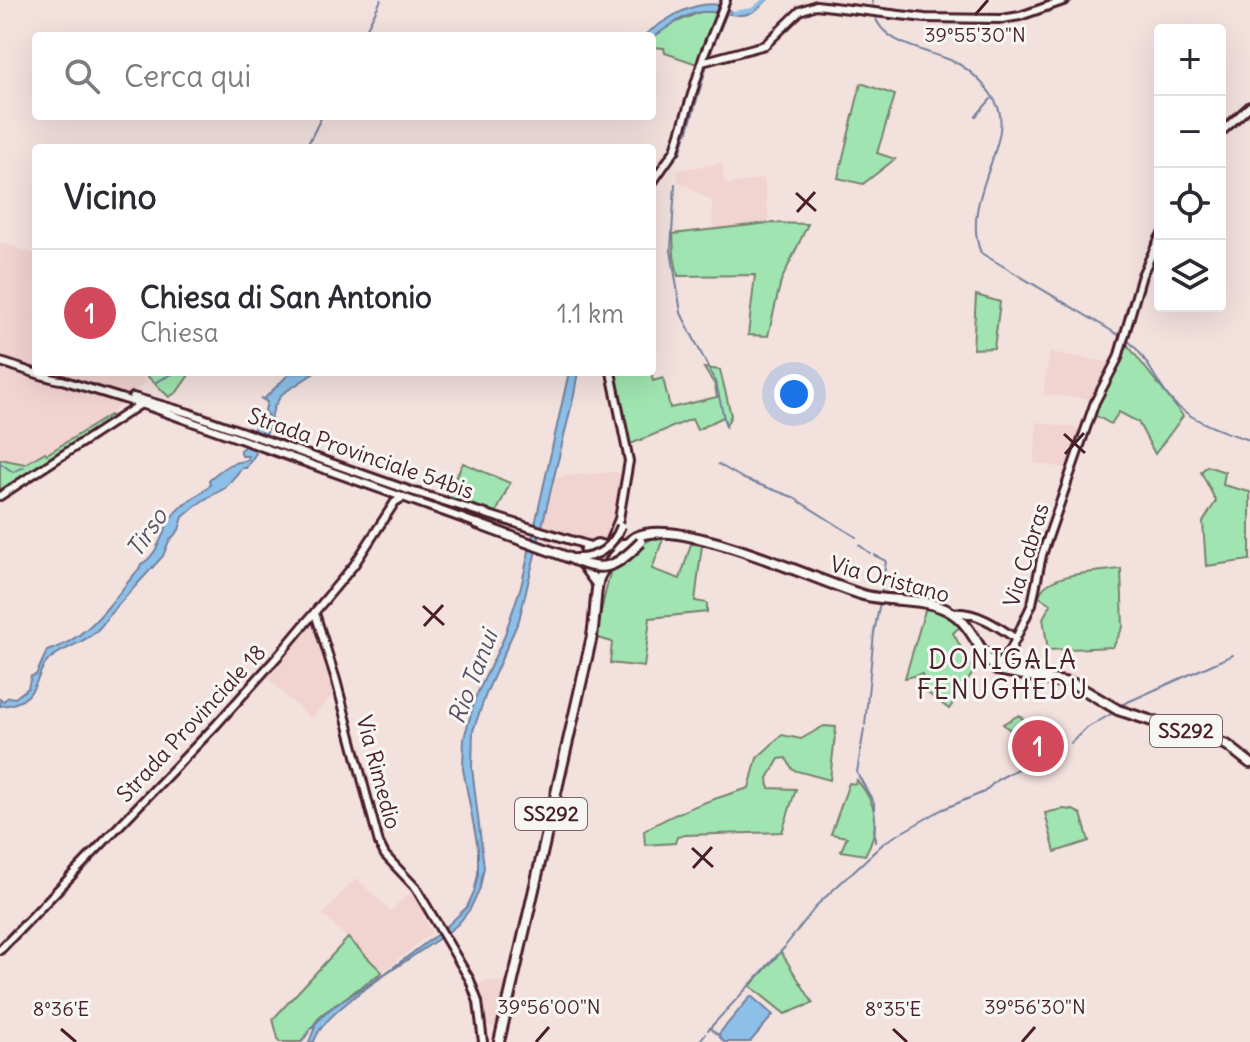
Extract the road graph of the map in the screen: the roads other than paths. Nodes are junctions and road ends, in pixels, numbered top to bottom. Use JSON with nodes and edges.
{"nodes":[{"id":1,"x":1066,"y":0,"type":"edge"},
{"id":2,"x":726,"y":2,"type":"edge"},
{"id":3,"x":702,"y":62,"type":"junction"},
{"id":4,"x":1250,"y":106,"type":"edge"},
{"id":5,"x":1226,"y":128,"type":"edge"},
{"id":6,"x":656,"y":178,"type":"edge"},
{"id":7,"x":1159,"y":240,"type":"edge"},
{"id":8,"x":0,"y":360,"type":"edge"},
{"id":9,"x":32,"y":368,"type":"edge"},
{"id":10,"x":32,"y":369,"type":"edge"},
{"id":11,"x":54,"y":376,"type":"edge"},
{"id":12,"x":612,"y":376,"type":"edge"},
{"id":13,"x":120,"y":396,"type":"junction"},
{"id":14,"x":141,"y":404,"type":"junction"},
{"id":15,"x":154,"y":405,"type":"junction"},
{"id":16,"x":121,"y":418,"type":"junction"},
{"id":17,"x":390,"y":490,"type":"junction"},
{"id":18,"x":0,"y":496,"type":"edge"},
{"id":19,"x":404,"y":497,"type":"junction"},
{"id":20,"x":391,"y":507,"type":"junction"},
{"id":21,"x":477,"y":524,"type":"joint"},
{"id":22,"x":618,"y":526,"type":"junction"},
{"id":23,"x":673,"y":534,"type":"junction"},
{"id":24,"x":611,"y":538,"type":"junction"},
{"id":25,"x":520,"y":540,"type":"junction"},
{"id":26,"x":625,"y":544,"type":"junction"},
{"id":27,"x":593,"y":545,"type":"junction"},
{"id":28,"x":607,"y":547,"type":"junction"},
{"id":29,"x":567,"y":557,"type":"junction"},
{"id":30,"x":609,"y":564,"type":"junction"},
{"id":31,"x":586,"y":570,"type":"junction"},
{"id":32,"x":602,"y":573,"type":"junction"},
{"id":33,"x":598,"y":584,"type":"junction"},
{"id":34,"x":315,"y":613,"type":"junction"},
{"id":35,"x":958,"y":615,"type":"junction"},
{"id":36,"x":309,"y":620,"type":"junction"},
{"id":37,"x":320,"y":628,"type":"junction"},
{"id":38,"x":1016,"y":639,"type":"junction"},
{"id":39,"x":998,"y":665,"type":"junction"},
{"id":40,"x":1250,"y":763,"type":"edge"},
{"id":41,"x":0,"y":950,"type":"edge"},
{"id":42,"x":483,"y":1042,"type":"edge"},
{"id":43,"x":499,"y":1042,"type":"edge"}],
"edges":[{"from":1,"to":3,"type":"street"},
{"from":2,"to":3,"type":"street"},
{"from":3,"to":6,"type":"street"},
{"from":4,"to":5,"type":"street"},
{"from":7,"to":38,"type":"street","name":"Via Cabras"},
{"from":8,"to":9,"type":"street"},
{"from":8,"to":10,"type":"street"},
{"from":11,"to":13,"type":"street"},
{"from":12,"to":22,"type":"street"},
{"from":13,"to":14,"type":"street"},
{"from":13,"to":15,"type":"street","name":"Strada Provinciale 54bis"},
{"from":13,"to":16,"type":"street"},
{"from":14,"to":15,"type":"street"},
{"from":14,"to":16,"type":"street"},
{"from":15,"to":17,"type":"street","name":"Strada Provinciale 54bis"},
{"from":16,"to":18,"type":"street"},
{"from":17,"to":19,"type":"street"},
{"from":17,"to":20,"type":"street"},
{"from":17,"to":27,"type":"street","name":"Strada Provinciale 54bis"},
{"from":19,"to":20,"type":"street","name":"Strada Provinciale 18"},
{"from":19,"to":21,"type":"street"},
{"from":20,"to":34,"type":"street","name":"Strada Provinciale 18"},
{"from":21,"to":25,"type":"main road"},
{"from":22,"to":24,"type":"street"},
{"from":22,"to":27,"type":"street"},
{"from":22,"to":29,"type":"street","bridge":true},
{"from":23,"to":26,"type":"main road","name":"Via Oristano"},
{"from":23,"to":29,"type":"main road","bridge":true},
{"from":23,"to":35,"type":"main road","name":"Via Oristano"},
{"from":24,"to":26,"type":"main road"},
{"from":24,"to":28,"type":"street"},
{"from":25,"to":29,"type":"main road"},
{"from":25,"to":31,"type":"street"},
{"from":26,"to":28,"type":"main road","name":"Via Oristano"},
{"from":26,"to":30,"type":"main road","number":"SS292"},
{"from":27,"to":28,"type":"main road"},
{"from":27,"to":31,"type":"main road"},
{"from":28,"to":30,"type":"main road"},
{"from":30,"to":32,"type":"main road","number":"SS292"},
{"from":31,"to":32,"type":"main road"},
{"from":31,"to":33,"type":"main road"},
{"from":32,"to":33,"type":"main road","number":"SS292"},
{"from":33,"to":43,"type":"main road","number":"SS292"},
{"from":34,"to":36,"type":"street","name":"Strada Provinciale 18"},
{"from":34,"to":37,"type":"street","name":"Via Rimedio"},
{"from":35,"to":38,"type":"street"},
{"from":35,"to":39,"type":"main road","name":"Via Oristano"},
{"from":36,"to":37,"type":"street"},
{"from":36,"to":41,"type":"street","name":"Strada Provinciale 18"},
{"from":37,"to":42,"type":"street","name":"Via Rimedio"},
{"from":38,"to":39,"type":"street","name":"Via Cabras"},
{"from":39,"to":40,"type":"main road","number":"SS292"}]}
